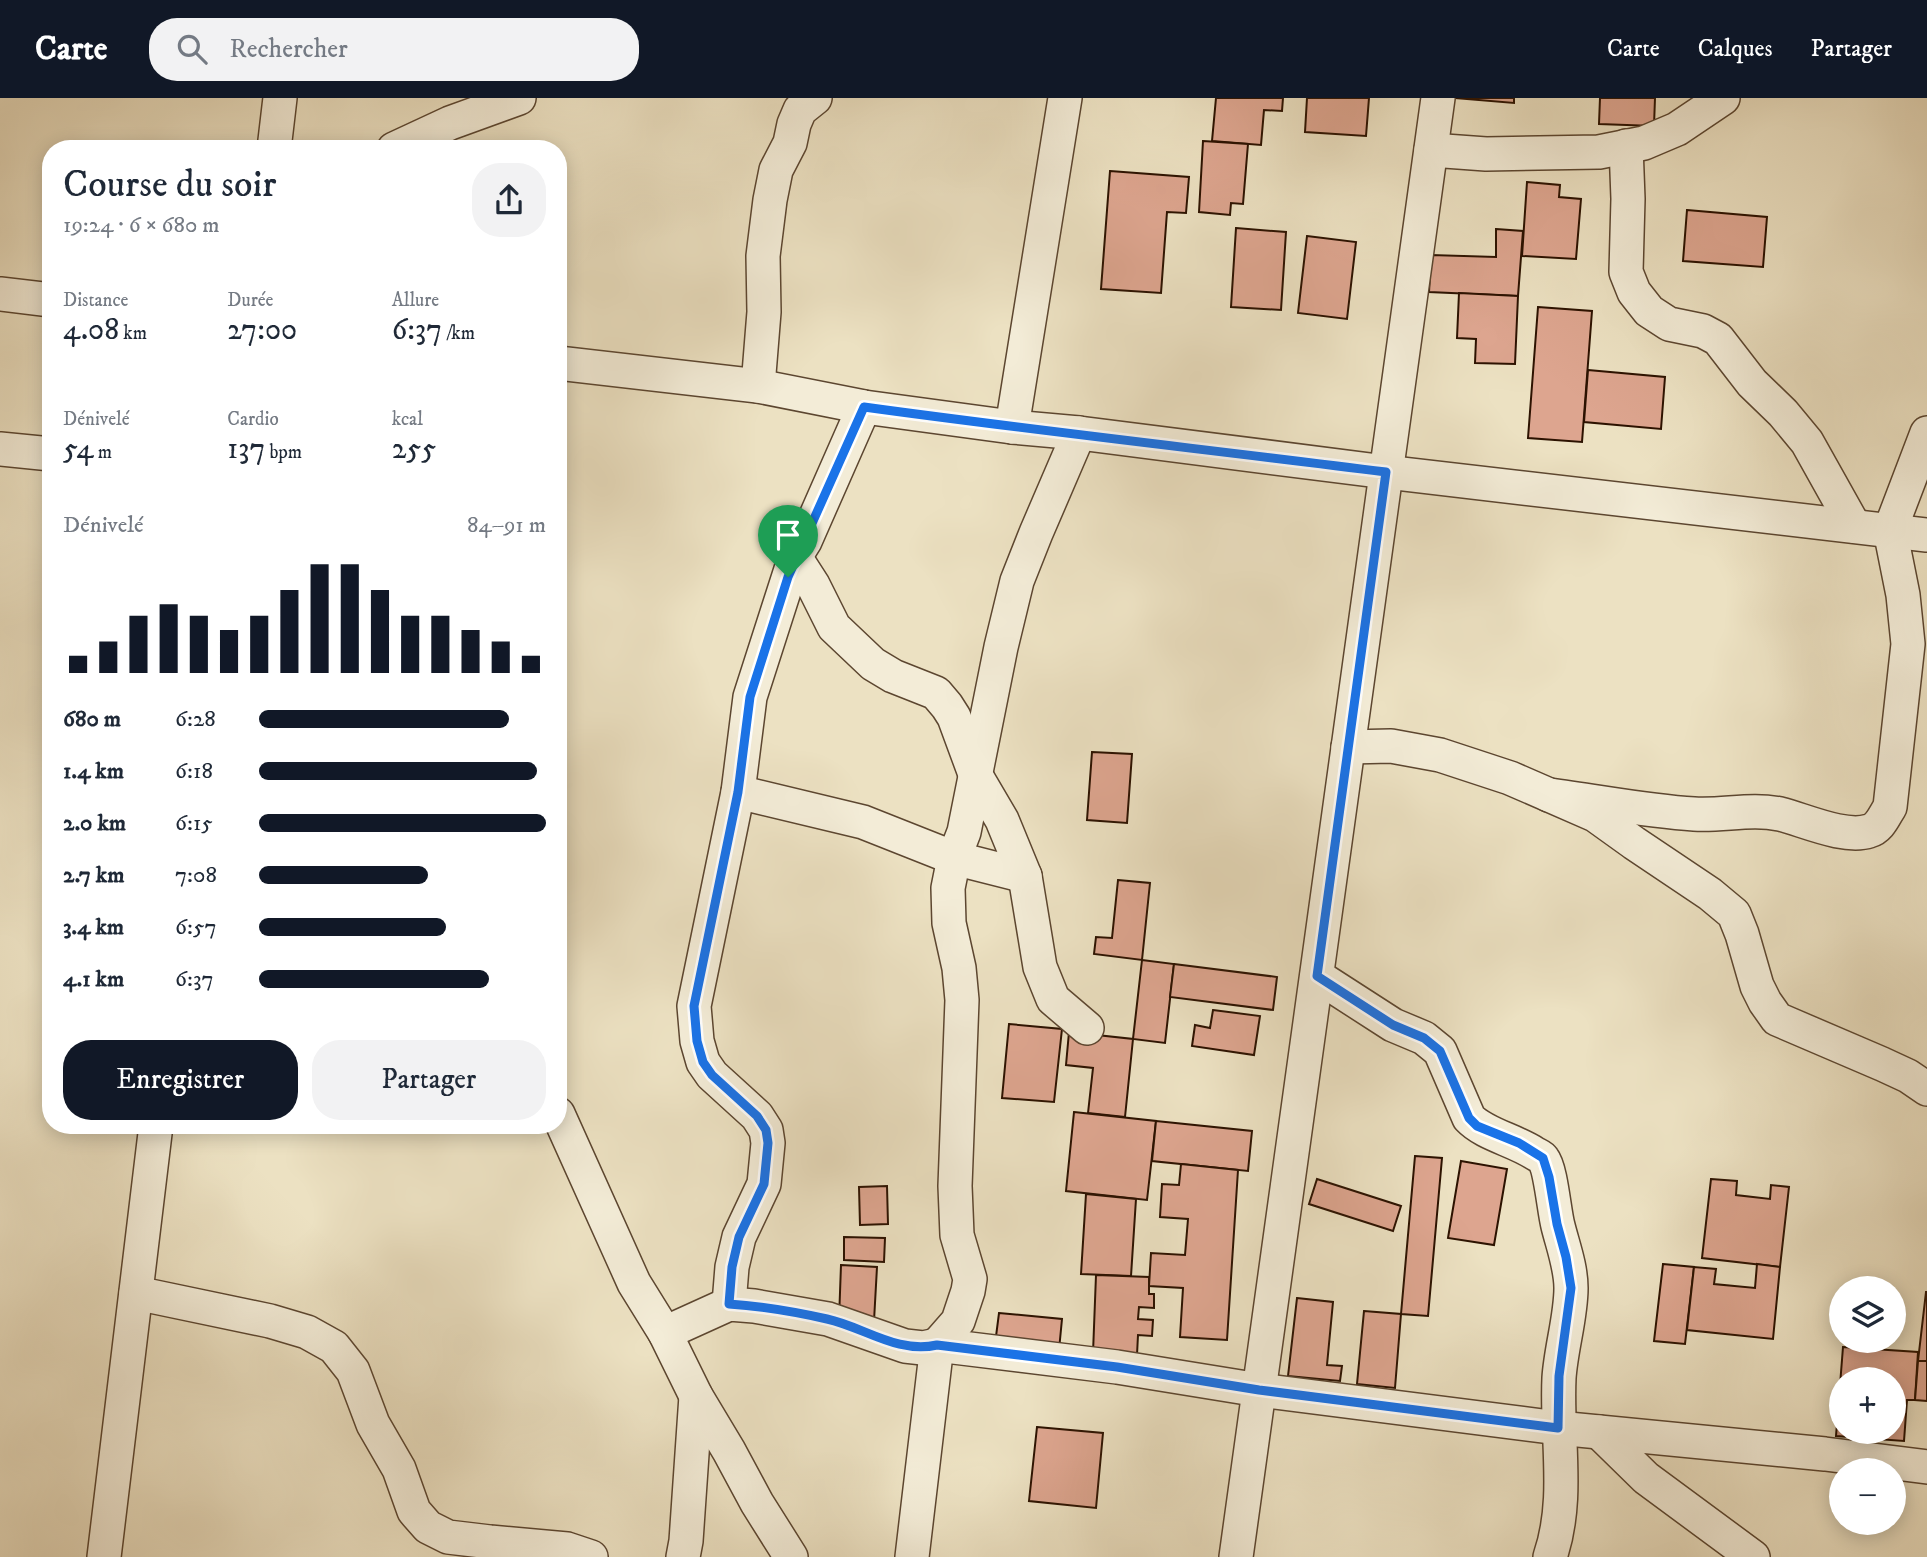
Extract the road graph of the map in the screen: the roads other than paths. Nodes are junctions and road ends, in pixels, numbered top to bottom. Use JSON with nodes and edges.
{"nodes":[{"id":1,"x":280,"y":98,"type":"edge"},
{"id":2,"x":519,"y":98,"type":"edge"},
{"id":3,"x":815,"y":98,"type":"edge"},
{"id":4,"x":1065,"y":98,"type":"edge"},
{"id":5,"x":1438,"y":98,"type":"edge"},
{"id":6,"x":1705,"y":104,"type":"edge"},
{"id":7,"x":275,"y":140,"type":"edge"},
{"id":8,"x":413,"y":140,"type":"edge"},
{"id":9,"x":1626,"y":146,"type":"junction"},
{"id":10,"x":1431,"y":150,"type":"junction"},
{"id":11,"x":0,"y":294,"type":"edge"},
{"id":12,"x":42,"y":299,"type":"edge"},
{"id":13,"x":567,"y":364,"type":"edge"},
{"id":14,"x":758,"y":386,"type":"junction"},
{"id":15,"x":864,"y":407,"type":"junction"},
{"id":16,"x":1012,"y":427,"type":"junction"},
{"id":17,"x":1079,"y":433,"type":"junction"},
{"id":18,"x":1927,"y":433,"type":"edge"},
{"id":19,"x":0,"y":449,"type":"edge"},
{"id":20,"x":42,"y":453,"type":"edge"},
{"id":21,"x":1386,"y":472,"type":"junction"},
{"id":22,"x":1854,"y":526,"type":"junction"},
{"id":23,"x":1891,"y":530,"type":"junction"},
{"id":24,"x":1927,"y":535,"type":"edge"},
{"id":25,"x":795,"y":557,"type":"junction"},
{"id":26,"x":1349,"y":747,"type":"junction"},
{"id":27,"x":975,"y":775,"type":"junction"},
{"id":28,"x":738,"y":792,"type":"junction"},
{"id":29,"x":1549,"y":794,"type":"junction"},
{"id":30,"x":954,"y":858,"type":"junction"},
{"id":31,"x":1025,"y":876,"type":"junction"},
{"id":32,"x":1317,"y":976,"type":"junction"},
{"id":33,"x":1087,"y":1028,"type":"dead end"},
{"id":34,"x":1927,"y":1089,"type":"edge"},
{"id":35,"x":155,"y":1134,"type":"edge"},
{"id":36,"x":567,"y":1134,"type":"edge"},
{"id":37,"x":136,"y":1293,"type":"junction"},
{"id":38,"x":729,"y":1304,"type":"junction"},
{"id":39,"x":665,"y":1334,"type":"junction"},
{"id":40,"x":937,"y":1345,"type":"junction"},
{"id":41,"x":1259,"y":1390,"type":"junction"},
{"id":42,"x":696,"y":1396,"type":"junction"},
{"id":43,"x":1558,"y":1428,"type":"junction"},
{"id":44,"x":1599,"y":1432,"type":"junction"},
{"id":45,"x":1927,"y":1467,"type":"edge"},
{"id":46,"x":104,"y":1557,"type":"edge"},
{"id":47,"x":591,"y":1557,"type":"edge"},
{"id":48,"x":682,"y":1557,"type":"edge"},
{"id":49,"x":791,"y":1557,"type":"edge"},
{"id":50,"x":912,"y":1557,"type":"edge"},
{"id":51,"x":1237,"y":1557,"type":"edge"},
{"id":52,"x":1550,"y":1557,"type":"edge"},
{"id":53,"x":1753,"y":1557,"type":"edge"}],
"edges":[{"from":1,"to":7,"type":"street"},
{"from":2,"to":8,"type":"street"},
{"from":3,"to":14,"type":"street"},
{"from":4,"to":16,"type":"street"},
{"from":5,"to":10,"type":"street"},
{"from":6,"to":9,"type":"street"},
{"from":9,"to":10,"type":"street"},
{"from":9,"to":22,"type":"street"},
{"from":10,"to":21,"type":"street"},
{"from":11,"to":12,"type":"street"},
{"from":13,"to":14,"type":"street"},
{"from":14,"to":15,"type":"street"},
{"from":15,"to":16,"type":"street"},
{"from":15,"to":25,"type":"street"},
{"from":16,"to":17,"type":"street"},
{"from":17,"to":21,"type":"street"},
{"from":17,"to":27,"type":"street"},
{"from":18,"to":23,"type":"street"},
{"from":19,"to":20,"type":"street"},
{"from":21,"to":22,"type":"street"},
{"from":21,"to":26,"type":"street"},
{"from":22,"to":23,"type":"street"},
{"from":23,"to":24,"type":"street"},
{"from":23,"to":29,"type":"street"},
{"from":25,"to":27,"type":"street"},
{"from":25,"to":28,"type":"street"},
{"from":26,"to":29,"type":"street"},
{"from":26,"to":32,"type":"street"},
{"from":27,"to":30,"type":"street"},
{"from":27,"to":31,"type":"street"},
{"from":28,"to":30,"type":"street"},
{"from":28,"to":38,"type":"street"},
{"from":29,"to":34,"type":"street"},
{"from":30,"to":31,"type":"street"},
{"from":30,"to":40,"type":"street"},
{"from":31,"to":33,"type":"street"},
{"from":32,"to":41,"type":"street"},
{"from":32,"to":43,"type":"street"},
{"from":35,"to":37,"type":"street"},
{"from":36,"to":39,"type":"street"},
{"from":37,"to":46,"type":"street"},
{"from":37,"to":47,"type":"street"},
{"from":38,"to":39,"type":"street"},
{"from":38,"to":40,"type":"street"},
{"from":39,"to":42,"type":"street"},
{"from":40,"to":41,"type":"street"},
{"from":40,"to":50,"type":"street"},
{"from":41,"to":43,"type":"street"},
{"from":41,"to":51,"type":"street"},
{"from":42,"to":48,"type":"street"},
{"from":42,"to":49,"type":"street"},
{"from":43,"to":44,"type":"street"},
{"from":43,"to":52,"type":"street"},
{"from":44,"to":45,"type":"street"},
{"from":44,"to":53,"type":"street"}]}
